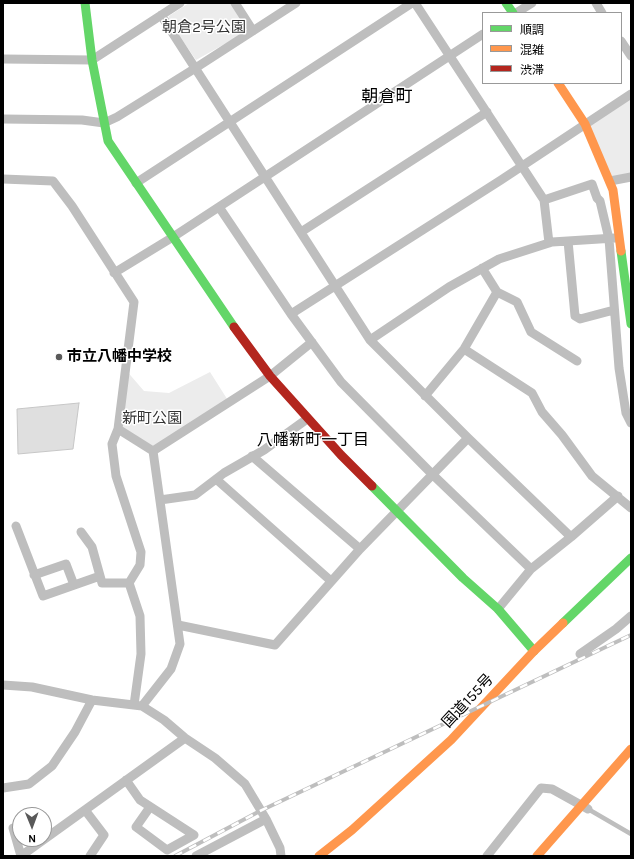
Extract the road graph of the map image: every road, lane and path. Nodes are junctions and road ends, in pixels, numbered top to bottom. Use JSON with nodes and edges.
{"nodes":[{"id":1,"x":85,"y":3,"type":"edge"},
{"id":2,"x":180,"y":3,"type":"edge"},
{"id":3,"x":235,"y":3,"type":"edge"},
{"id":4,"x":296,"y":3,"type":"edge"},
{"id":5,"x":414,"y":3,"type":"edge"},
{"id":6,"x":506,"y":3,"type":"edge"},
{"id":7,"x":532,"y":3,"type":"edge"},
{"id":8,"x":596,"y":3,"type":"edge"},
{"id":9,"x":513,"y":12,"type":"edge"},
{"id":10,"x":516,"y":12,"type":"edge"},
{"id":11,"x":601,"y":12,"type":"edge"},
{"id":12,"x":161,"y":16,"type":"junction"},
{"id":13,"x":253,"y":31,"type":"junction"},
{"id":14,"x":482,"y":35,"type":"edge"},
{"id":15,"x":622,"y":42,"type":"edge"},
{"id":16,"x":450,"y":56,"type":"junction"},
{"id":17,"x":631,"y":56,"type":"edge"},
{"id":18,"x":3,"y":59,"type":"edge"},
{"id":19,"x":92,"y":60,"type":"junction"},
{"id":20,"x":194,"y":69,"type":"junction"},
{"id":21,"x":559,"y":84,"type":"edge"},
{"id":22,"x":631,"y":94,"type":"edge"},
{"id":23,"x":487,"y":112,"type":"junction"},
{"id":24,"x":3,"y":119,"type":"edge"},
{"id":25,"x":230,"y":121,"type":"junction"},
{"id":26,"x":104,"y":123,"type":"junction"},
{"id":27,"x":585,"y":124,"type":"junction"},
{"id":28,"x":521,"y":166,"type":"junction"},
{"id":29,"x":265,"y":176,"type":"junction"},
{"id":30,"x":631,"y":177,"type":"edge"},
{"id":31,"x":3,"y":179,"type":"edge"},
{"id":32,"x":610,"y":181,"type":"junction"},
{"id":33,"x":136,"y":183,"type":"junction"},
{"id":34,"x":544,"y":200,"type":"junction"},
{"id":35,"x":219,"y":207,"type":"junction"},
{"id":36,"x":301,"y":232,"type":"junction"},
{"id":37,"x":173,"y":238,"type":"junction"},
{"id":38,"x":614,"y":238,"type":"junction"},
{"id":39,"x":568,"y":241,"type":"junction"},
{"id":40,"x":549,"y":243,"type":"junction"},
{"id":41,"x":482,"y":268,"type":"junction"},
{"id":42,"x":114,"y":273,"type":"junction"},
{"id":43,"x":336,"y":285,"type":"junction"},
{"id":44,"x":497,"y":292,"type":"junction"},
{"id":45,"x":614,"y":310,"type":"junction"},
{"id":46,"x":291,"y":314,"type":"junction"},
{"id":47,"x":631,"y":324,"type":"edge"},
{"id":48,"x":370,"y":340,"type":"junction"},
{"id":49,"x":312,"y":342,"type":"junction"},
{"id":50,"x":464,"y":349,"type":"junction"},
{"id":51,"x":577,"y":361,"type":"dead end"},
{"id":52,"x":270,"y":376,"type":"junction"},
{"id":53,"x":425,"y":396,"type":"junction"},
{"id":54,"x":307,"y":419,"type":"junction"},
{"id":55,"x":631,"y":422,"type":"edge"},
{"id":56,"x":118,"y":429,"type":"junction"},
{"id":57,"x":468,"y":438,"type":"junction"},
{"id":58,"x":153,"y":452,"type":"junction"},
{"id":59,"x":252,"y":456,"type":"junction"},
{"id":60,"x":432,"y":474,"type":"junction"},
{"id":61,"x":216,"y":480,"type":"junction"},
{"id":62,"x":618,"y":496,"type":"junction"},
{"id":63,"x":160,"y":500,"type":"junction"},
{"id":64,"x":631,"y":508,"type":"edge"},
{"id":65,"x":397,"y":511,"type":"junction"},
{"id":66,"x":16,"y":526,"type":"dead end"},
{"id":67,"x":81,"y":532,"type":"dead end"},
{"id":68,"x":570,"y":537,"type":"junction"},
{"id":69,"x":360,"y":549,"type":"junction"},
{"id":70,"x":631,"y":558,"type":"edge"},
{"id":71,"x":531,"y":569,"type":"junction"},
{"id":72,"x":34,"y":575,"type":"junction"},
{"id":73,"x":100,"y":576,"type":"junction"},
{"id":74,"x":331,"y":581,"type":"junction"},
{"id":75,"x":129,"y":583,"type":"junction"},
{"id":76,"x":74,"y":585,"type":"junction"},
{"id":77,"x":498,"y":609,"type":"junction"},
{"id":78,"x":631,"y":616,"type":"edge"},
{"id":79,"x":178,"y":625,"type":"junction"},
{"id":80,"x":534,"y":651,"type":"junction"},
{"id":81,"x":580,"y":654,"type":"dead end"},
{"id":82,"x":3,"y":685,"type":"edge"},
{"id":83,"x":92,"y":700,"type":"junction"},
{"id":84,"x":138,"y":705,"type":"junction"},
{"id":85,"x":185,"y":738,"type":"junction"},
{"id":86,"x":631,"y":749,"type":"edge"},
{"id":87,"x":631,"y":760,"type":"edge"},
{"id":88,"x":126,"y":780,"type":"junction"},
{"id":89,"x":3,"y":788,"type":"edge"},
{"id":90,"x":150,"y":807,"type":"junction"},
{"id":91,"x":584,"y":807,"type":"junction"},
{"id":92,"x":85,"y":810,"type":"junction"},
{"id":93,"x":266,"y":819,"type":"junction"},
{"id":94,"x":631,"y":834,"type":"edge"},
{"id":95,"x":21,"y":856,"type":"edge"},
{"id":96,"x":90,"y":856,"type":"edge"},
{"id":97,"x":196,"y":856,"type":"edge"},
{"id":98,"x":281,"y":856,"type":"edge"},
{"id":99,"x":319,"y":856,"type":"edge"},
{"id":100,"x":487,"y":856,"type":"edge"},
{"id":101,"x":537,"y":856,"type":"edge"},
{"id":102,"x":548,"y":856,"type":"edge"}],
"edges":[{"from":1,"to":19,"type":"main road"},
{"from":2,"to":12,"type":"street"},
{"from":3,"to":13,"type":"street"},
{"from":4,"to":13,"type":"street"},
{"from":5,"to":16,"type":"street"},
{"from":5,"to":25,"type":"street"},
{"from":6,"to":9,"type":"main road"},
{"from":7,"to":10,"type":"street"},
{"from":8,"to":11,"type":"street"},
{"from":12,"to":19,"type":"street"},
{"from":12,"to":20,"type":"street"},
{"from":13,"to":20,"type":"street"},
{"from":14,"to":16,"type":"street"},
{"from":15,"to":17,"type":"street"},
{"from":16,"to":23,"type":"street"},
{"from":16,"to":29,"type":"street"},
{"from":18,"to":19,"type":"street"},
{"from":19,"to":26,"type":"main road"},
{"from":20,"to":25,"type":"street"},
{"from":20,"to":26,"type":"street"},
{"from":21,"to":27,"type":"main road"},
{"from":22,"to":27,"type":"street"},
{"from":23,"to":28,"type":"street"},
{"from":23,"to":36,"type":"street"},
{"from":24,"to":26,"type":"street"},
{"from":25,"to":29,"type":"street"},
{"from":25,"to":33,"type":"street"},
{"from":26,"to":33,"type":"main road"},
{"from":27,"to":28,"type":"street"},
{"from":27,"to":32,"type":"main road"},
{"from":28,"to":34,"type":"street"},
{"from":28,"to":43,"type":"street"},
{"from":29,"to":35,"type":"street"},
{"from":29,"to":36,"type":"street"},
{"from":30,"to":32,"type":"street"},
{"from":31,"to":42,"type":"street"},
{"from":32,"to":38,"type":"main road"},
{"from":33,"to":37,"type":"main road"},
{"from":34,"to":38,"type":"street"},
{"from":34,"to":40,"type":"street"},
{"from":35,"to":37,"type":"street"},
{"from":35,"to":46,"type":"street"},
{"from":36,"to":43,"type":"street"},
{"from":37,"to":42,"type":"street"},
{"from":37,"to":52,"type":"main road"},
{"from":38,"to":39,"type":"street"},
{"from":38,"to":45,"type":"street"},
{"from":38,"to":47,"type":"main road"},
{"from":39,"to":40,"type":"street"},
{"from":39,"to":45,"type":"street"},
{"from":40,"to":41,"type":"street"},
{"from":41,"to":44,"type":"street"},
{"from":41,"to":48,"type":"street"},
{"from":42,"to":56,"type":"street"},
{"from":43,"to":46,"type":"street"},
{"from":43,"to":48,"type":"street"},
{"from":44,"to":50,"type":"street"},
{"from":44,"to":51,"type":"street"},
{"from":45,"to":55,"type":"street"},
{"from":46,"to":49,"type":"street"},
{"from":48,"to":53,"type":"street"},
{"from":49,"to":52,"type":"street"},
{"from":49,"to":60,"type":"street"},
{"from":50,"to":53,"type":"street"},
{"from":50,"to":62,"type":"street"},
{"from":52,"to":54,"type":"main road"},
{"from":52,"to":58,"type":"street"},
{"from":53,"to":57,"type":"street"},
{"from":54,"to":59,"type":"street"},
{"from":54,"to":65,"type":"main road"},
{"from":56,"to":58,"type":"street"},
{"from":56,"to":75,"type":"street"},
{"from":57,"to":60,"type":"street"},
{"from":57,"to":68,"type":"street"},
{"from":58,"to":63,"type":"street"},
{"from":59,"to":61,"type":"street"},
{"from":59,"to":69,"type":"street"},
{"from":60,"to":65,"type":"street"},
{"from":60,"to":71,"type":"street"},
{"from":61,"to":63,"type":"street"},
{"from":61,"to":74,"type":"street"},
{"from":62,"to":64,"type":"street"},
{"from":62,"to":68,"type":"street"},
{"from":63,"to":79,"type":"street"},
{"from":65,"to":69,"type":"street"},
{"from":65,"to":77,"type":"main road"},
{"from":66,"to":72,"type":"street"},
{"from":67,"to":73,"type":"street"},
{"from":68,"to":71,"type":"street"},
{"from":69,"to":74,"type":"street"},
{"from":70,"to":80,"type":"main road","name":"国道155号"},
{"from":71,"to":77,"type":"street"},
{"from":72,"to":76,"type":"street"},
{"from":72,"to":76,"type":"street"},
{"from":73,"to":75,"type":"street"},
{"from":73,"to":76,"type":"street"},
{"from":74,"to":79,"type":"street"},
{"from":75,"to":84,"type":"street"},
{"from":77,"to":80,"type":"main road"},
{"from":78,"to":81,"type":"street"},
{"from":79,"to":84,"type":"street"},
{"from":80,"to":99,"type":"main road","name":"国道155号"},
{"from":82,"to":83,"type":"street"},
{"from":83,"to":84,"type":"street"},
{"from":83,"to":89,"type":"street"},
{"from":84,"to":85,"type":"street"},
{"from":85,"to":88,"type":"street"},
{"from":85,"to":93,"type":"street"},
{"from":86,"to":91,"type":"main road"},
{"from":87,"to":91,"type":"main road"},
{"from":88,"to":90,"type":"street"},
{"from":88,"to":92,"type":"street"},
{"from":90,"to":90,"type":"street"},
{"from":91,"to":94,"type":"lane"},
{"from":91,"to":100,"type":"street"},
{"from":91,"to":101,"type":"main road"},
{"from":91,"to":102,"type":"main road"},
{"from":92,"to":95,"type":"street"},
{"from":92,"to":96,"type":"street"},
{"from":93,"to":97,"type":"street"},
{"from":93,"to":98,"type":"street"}]}
